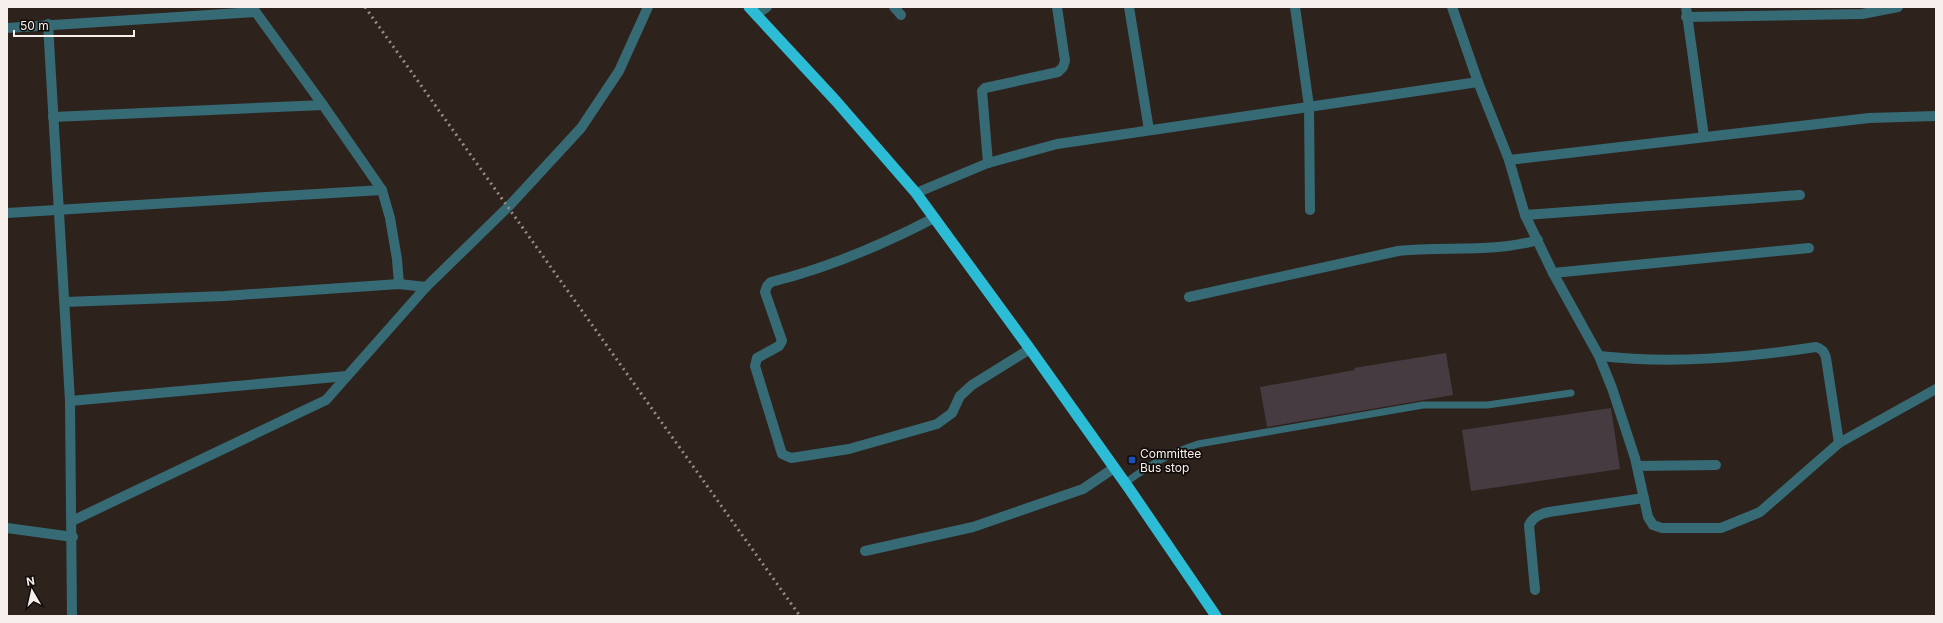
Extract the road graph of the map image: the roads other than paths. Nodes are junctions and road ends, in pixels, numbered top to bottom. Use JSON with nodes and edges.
{"nodes":[{"id":1,"x":648,"y":7,"type":"edge"},
{"id":2,"x":767,"y":7,"type":"edge"},
{"id":3,"x":894,"y":7,"type":"edge"},
{"id":4,"x":1057,"y":7,"type":"edge"},
{"id":5,"x":1129,"y":7,"type":"edge"},
{"id":6,"x":1295,"y":7,"type":"edge"},
{"id":7,"x":1452,"y":7,"type":"edge"},
{"id":8,"x":1898,"y":7,"type":"edge"},
{"id":9,"x":254,"y":9,"type":"edge"},
{"id":10,"x":752,"y":11,"type":"edge"},
{"id":11,"x":1686,"y":12,"type":"edge"},
{"id":12,"x":901,"y":15,"type":"dead end"},
{"id":13,"x":48,"y":24,"type":"junction"},
{"id":14,"x":7,"y":28,"type":"edge"},
{"id":15,"x":1478,"y":82,"type":"junction"},
{"id":16,"x":323,"y":105,"type":"junction"},
{"id":17,"x":1309,"y":106,"type":"junction"},
{"id":18,"x":1936,"y":116,"type":"edge"},
{"id":19,"x":54,"y":117,"type":"junction"},
{"id":20,"x":1149,"y":130,"type":"junction"},
{"id":21,"x":1704,"y":137,"type":"junction"},
{"id":22,"x":1509,"y":160,"type":"junction"},
{"id":23,"x":988,"y":163,"type":"junction"},
{"id":24,"x":382,"y":190,"type":"junction"},
{"id":25,"x":916,"y":193,"type":"junction"},
{"id":26,"x":1800,"y":195,"type":"dead end"},
{"id":27,"x":59,"y":209,"type":"junction"},
{"id":28,"x":1310,"y":210,"type":"dead end"},
{"id":29,"x":7,"y":213,"type":"edge"},
{"id":30,"x":1525,"y":215,"type":"junction"},
{"id":31,"x":934,"y":218,"type":"junction"},
{"id":32,"x":1538,"y":240,"type":"junction"},
{"id":33,"x":1809,"y":248,"type":"dead end"},
{"id":34,"x":1553,"y":273,"type":"junction"},
{"id":35,"x":399,"y":284,"type":"junction"},
{"id":36,"x":426,"y":287,"type":"junction"},
{"id":37,"x":1189,"y":297,"type":"dead end"},
{"id":38,"x":65,"y":302,"type":"junction"},
{"id":39,"x":1030,"y":349,"type":"junction"},
{"id":40,"x":1599,"y":356,"type":"junction"},
{"id":41,"x":347,"y":376,"type":"junction"},
{"id":42,"x":1936,"y":389,"type":"edge"},
{"id":43,"x":1571,"y":393,"type":"dead end"},
{"id":44,"x":70,"y":401,"type":"junction"},
{"id":45,"x":1839,"y":443,"type":"junction"},
{"id":46,"x":1716,"y":465,"type":"dead end"},
{"id":47,"x":1637,"y":466,"type":"junction"},
{"id":48,"x":1114,"y":468,"type":"junction"},
{"id":49,"x":1125,"y":483,"type":"junction"},
{"id":50,"x":1644,"y":498,"type":"junction"},
{"id":51,"x":72,"y":521,"type":"junction"},
{"id":52,"x":7,"y":528,"type":"edge"},
{"id":53,"x":73,"y":537,"type":"junction"},
{"id":54,"x":865,"y":551,"type":"dead end"},
{"id":55,"x":1535,"y":590,"type":"dead end"},
{"id":56,"x":72,"y":616,"type":"edge"},
{"id":57,"x":1216,"y":616,"type":"edge"}],
"edges":[{"from":1,"to":36,"type":"street"},
{"from":2,"to":10,"type":"street"},
{"from":3,"to":12,"type":"street"},
{"from":4,"to":23,"type":"street"},
{"from":5,"to":20,"type":"street"},
{"from":6,"to":17,"type":"street"},
{"from":7,"to":15,"type":"street"},
{"from":8,"to":11,"type":"street"},
{"from":9,"to":13,"type":"street"},
{"from":9,"to":16,"type":"street"},
{"from":10,"to":25,"type":"highway"},
{"from":11,"to":21,"type":"street"},
{"from":13,"to":14,"type":"street"},
{"from":13,"to":19,"type":"street"},
{"from":15,"to":17,"type":"street"},
{"from":15,"to":22,"type":"street"},
{"from":16,"to":19,"type":"street"},
{"from":16,"to":24,"type":"street"},
{"from":17,"to":20,"type":"street"},
{"from":17,"to":28,"type":"street"},
{"from":18,"to":21,"type":"street"},
{"from":19,"to":27,"type":"street"},
{"from":20,"to":23,"type":"street"},
{"from":21,"to":22,"type":"street"},
{"from":22,"to":30,"type":"street"},
{"from":23,"to":25,"type":"street"},
{"from":24,"to":27,"type":"street"},
{"from":24,"to":35,"type":"street"},
{"from":25,"to":31,"type":"highway"},
{"from":26,"to":30,"type":"street"},
{"from":27,"to":29,"type":"street"},
{"from":27,"to":38,"type":"street"},
{"from":30,"to":32,"type":"street"},
{"from":31,"to":39,"type":"highway"},
{"from":31,"to":39,"type":"street"},
{"from":32,"to":34,"type":"street"},
{"from":32,"to":37,"type":"street"},
{"from":33,"to":34,"type":"street"},
{"from":34,"to":40,"type":"street"},
{"from":35,"to":36,"type":"street"},
{"from":35,"to":38,"type":"street"},
{"from":36,"to":41,"type":"street"},
{"from":38,"to":44,"type":"street"},
{"from":39,"to":48,"type":"highway"},
{"from":40,"to":45,"type":"street"},
{"from":40,"to":47,"type":"street"},
{"from":41,"to":44,"type":"street"},
{"from":41,"to":51,"type":"street"},
{"from":42,"to":45,"type":"street"},
{"from":43,"to":49,"type":"lane"},
{"from":44,"to":51,"type":"street"},
{"from":45,"to":50,"type":"street"},
{"from":46,"to":47,"type":"street"},
{"from":47,"to":50,"type":"street"},
{"from":48,"to":49,"type":"highway"},
{"from":48,"to":54,"type":"street"},
{"from":49,"to":57,"type":"highway"},
{"from":50,"to":55,"type":"street"},
{"from":51,"to":53,"type":"street"},
{"from":52,"to":53,"type":"street"},
{"from":53,"to":56,"type":"street"}]}
